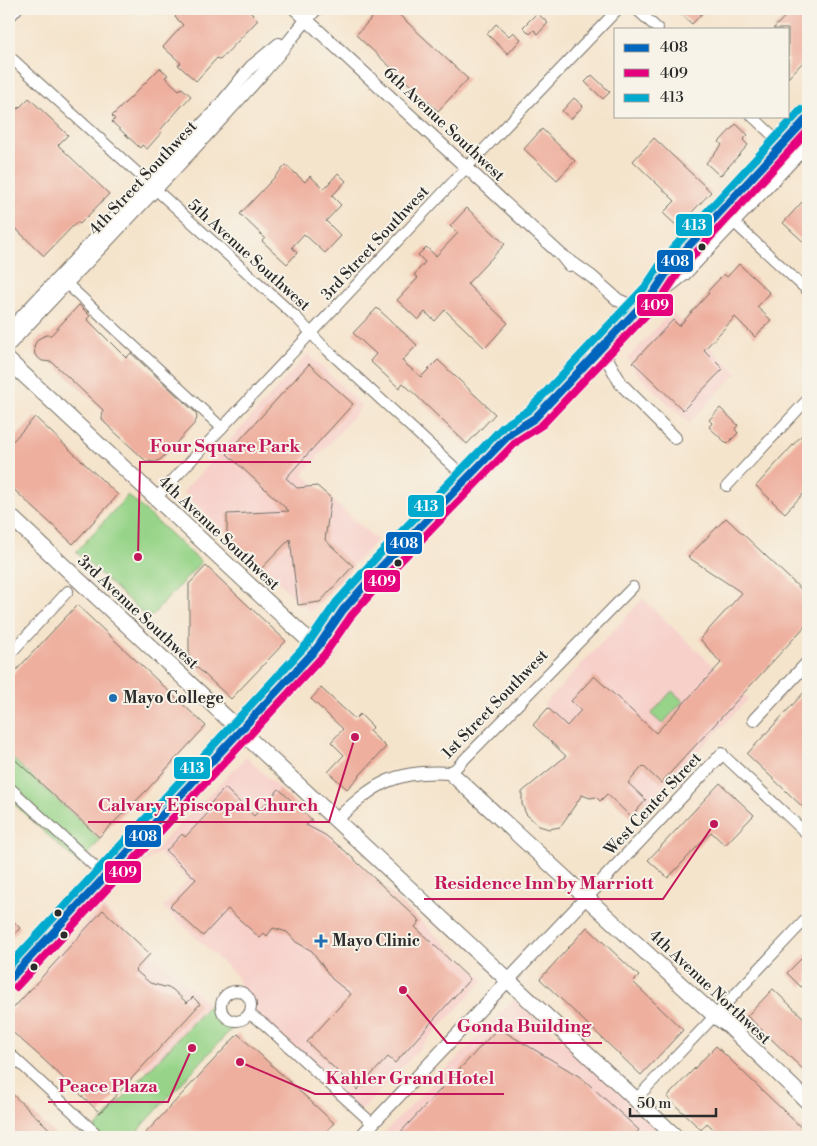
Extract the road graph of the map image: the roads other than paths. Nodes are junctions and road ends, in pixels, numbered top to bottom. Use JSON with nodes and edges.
{"nodes":[{"id":1,"x":17,"y":9,"type":"edge"},
{"id":2,"x":295,"y":9,"type":"edge"},
{"id":3,"x":316,"y":9,"type":"edge"},
{"id":4,"x":618,"y":9,"type":"edge"},
{"id":5,"x":636,"y":9,"type":"edge"},
{"id":6,"x":9,"y":18,"type":"edge"},
{"id":7,"x":306,"y":19,"type":"junction"},
{"id":8,"x":657,"y":28,"type":"edge"},
{"id":9,"x":9,"y":56,"type":"edge"},
{"id":10,"x":808,"y":117,"type":"edge"},
{"id":11,"x":754,"y":118,"type":"edge"},
{"id":12,"x":808,"y":141,"type":"edge"},
{"id":13,"x":788,"y":150,"type":"junction"},
{"id":14,"x":467,"y":167,"type":"junction"},
{"id":15,"x":152,"y":186,"type":"junction"},
{"id":16,"x":726,"y":216,"type":"junction"},
{"id":17,"x":66,"y":284,"type":"junction"},
{"id":18,"x":808,"y":291,"type":"edge"},
{"id":19,"x":648,"y":297,"type":"junction"},
{"id":20,"x":9,"y":330,"type":"edge"},
{"id":21,"x":311,"y":333,"type":"junction"},
{"id":22,"x":9,"y":345,"type":"edge"},
{"id":23,"x":601,"y":348,"type":"joint"},
{"id":24,"x":9,"y":361,"type":"edge"},
{"id":25,"x":808,"y":399,"type":"edge"},
{"id":26,"x":222,"y":428,"type":"junction"},
{"id":27,"x":675,"y":438,"type":"dead end"},
{"id":28,"x":467,"y":478,"type":"dead end"},
{"id":29,"x":727,"y":486,"type":"dead end"},
{"id":30,"x":156,"y":498,"type":"junction"},
{"id":31,"x":9,"y":515,"type":"edge"},
{"id":32,"x":633,"y":587,"type":"dead end"},
{"id":33,"x":68,"y":591,"type":"dead end"},
{"id":34,"x":317,"y":648,"type":"joint"},
{"id":35,"x":9,"y":656,"type":"edge"},
{"id":36,"x":808,"y":662,"type":"edge"},
{"id":37,"x":754,"y":720,"type":"dead end"},
{"id":38,"x":240,"y":731,"type":"junction"},
{"id":39,"x":722,"y":754,"type":"joint"},
{"id":40,"x":451,"y":773,"type":"junction"},
{"id":41,"x":9,"y":787,"type":"edge"},
{"id":42,"x":336,"y":820,"type":"junction"},
{"id":43,"x":808,"y":836,"type":"edge"},
{"id":44,"x":106,"y":877,"type":"junction"},
{"id":45,"x":587,"y":898,"type":"junction"},
{"id":46,"x":808,"y":917,"type":"edge"},
{"id":47,"x":9,"y":980,"type":"edge"},
{"id":48,"x":508,"y":980,"type":"junction"},
{"id":49,"x":249,"y":1014,"type":"dead end"},
{"id":50,"x":715,"y":1016,"type":"junction"},
{"id":51,"x":9,"y":1053,"type":"edge"},
{"id":52,"x":636,"y":1100,"type":"junction"},
{"id":53,"x":808,"y":1102,"type":"edge"},
{"id":54,"x":373,"y":1124,"type":"junction"},
{"id":55,"x":100,"y":1137,"type":"edge"},
{"id":56,"x":360,"y":1137,"type":"edge"},
{"id":57,"x":676,"y":1137,"type":"edge"}],
"edges":[{"from":1,"to":6,"type":"street"},
{"from":2,"to":7,"type":"street","name":"6th Avenue Southwest"},
{"from":3,"to":7,"type":"street","name":"4th Street Southwest"},
{"from":4,"to":14,"type":"street","name":"3rd Street Southwest"},
{"from":5,"to":8,"type":"street"},
{"from":7,"to":14,"type":"street","name":"6th Avenue Southwest"},
{"from":7,"to":15,"type":"street","name":"4th Street Southwest"},
{"from":9,"to":15,"type":"street","name":"5th Avenue Southwest"},
{"from":10,"to":13,"type":"main road"},
{"from":11,"to":13,"type":"street"},
{"from":12,"to":13,"type":"main road"},
{"from":13,"to":16,"type":"main road"},
{"from":14,"to":19,"type":"street","name":"6th Avenue Southwest"},
{"from":14,"to":21,"type":"street","name":"3rd Street Southwest"},
{"from":15,"to":17,"type":"street","name":"4th Street Southwest"},
{"from":15,"to":20,"type":"street","name":"4th Street Southwest"},
{"from":15,"to":21,"type":"street","name":"5th Avenue Southwest"},
{"from":16,"to":18,"type":"street"},
{"from":16,"to":19,"type":"main road"},
{"from":17,"to":22,"type":"street","name":"4th Street Southwest"},
{"from":17,"to":26,"type":"street"},
{"from":19,"to":23,"type":"main road"},
{"from":21,"to":26,"type":"street","name":"3rd Street Southwest"},
{"from":21,"to":28,"type":"street","name":"5th Avenue Southwest"},
{"from":23,"to":27,"type":"street"},
{"from":24,"to":30,"type":"main road","name":"4th Avenue Southwest"},
{"from":25,"to":29,"type":"street"},
{"from":26,"to":30,"type":"street","name":"3rd Street Southwest"},
{"from":30,"to":34,"type":"main road","name":"4th Avenue Southwest"},
{"from":31,"to":38,"type":"main road","name":"3rd Avenue Southwest"},
{"from":32,"to":40,"type":"street","name":"1st Street Southwest"},
{"from":33,"to":35,"type":"street"},
{"from":34,"to":38,"type":"main road"},
{"from":36,"to":37,"type":"street"},
{"from":38,"to":42,"type":"main road","name":"3rd Avenue Southwest"},
{"from":38,"to":44,"type":"main road"},
{"from":39,"to":43,"type":"street"},
{"from":39,"to":45,"type":"street","name":"West Center Street"},
{"from":40,"to":42,"type":"street","name":"1st Street Southwest"},
{"from":40,"to":45,"type":"main road"},
{"from":41,"to":44,"type":"street"},
{"from":42,"to":48,"type":"main road","name":"3rd Avenue Southwest"},
{"from":44,"to":47,"type":"main road"},
{"from":45,"to":48,"type":"street","name":"West Center Street"},
{"from":45,"to":50,"type":"main road","name":"4th Avenue Northwest"},
{"from":46,"to":50,"type":"street"},
{"from":48,"to":52,"type":"main road","name":"3rd Avenue Southwest"},
{"from":48,"to":54,"type":"street","name":"West Center Street"},
{"from":49,"to":54,"type":"street"},
{"from":50,"to":52,"type":"street"},
{"from":50,"to":53,"type":"main road","name":"4th Avenue Northwest"},
{"from":51,"to":55,"type":"street"},
{"from":52,"to":57,"type":"main road","name":"3rd Avenue Southwest"},
{"from":54,"to":56,"type":"street","name":"West Center Street"}]}
